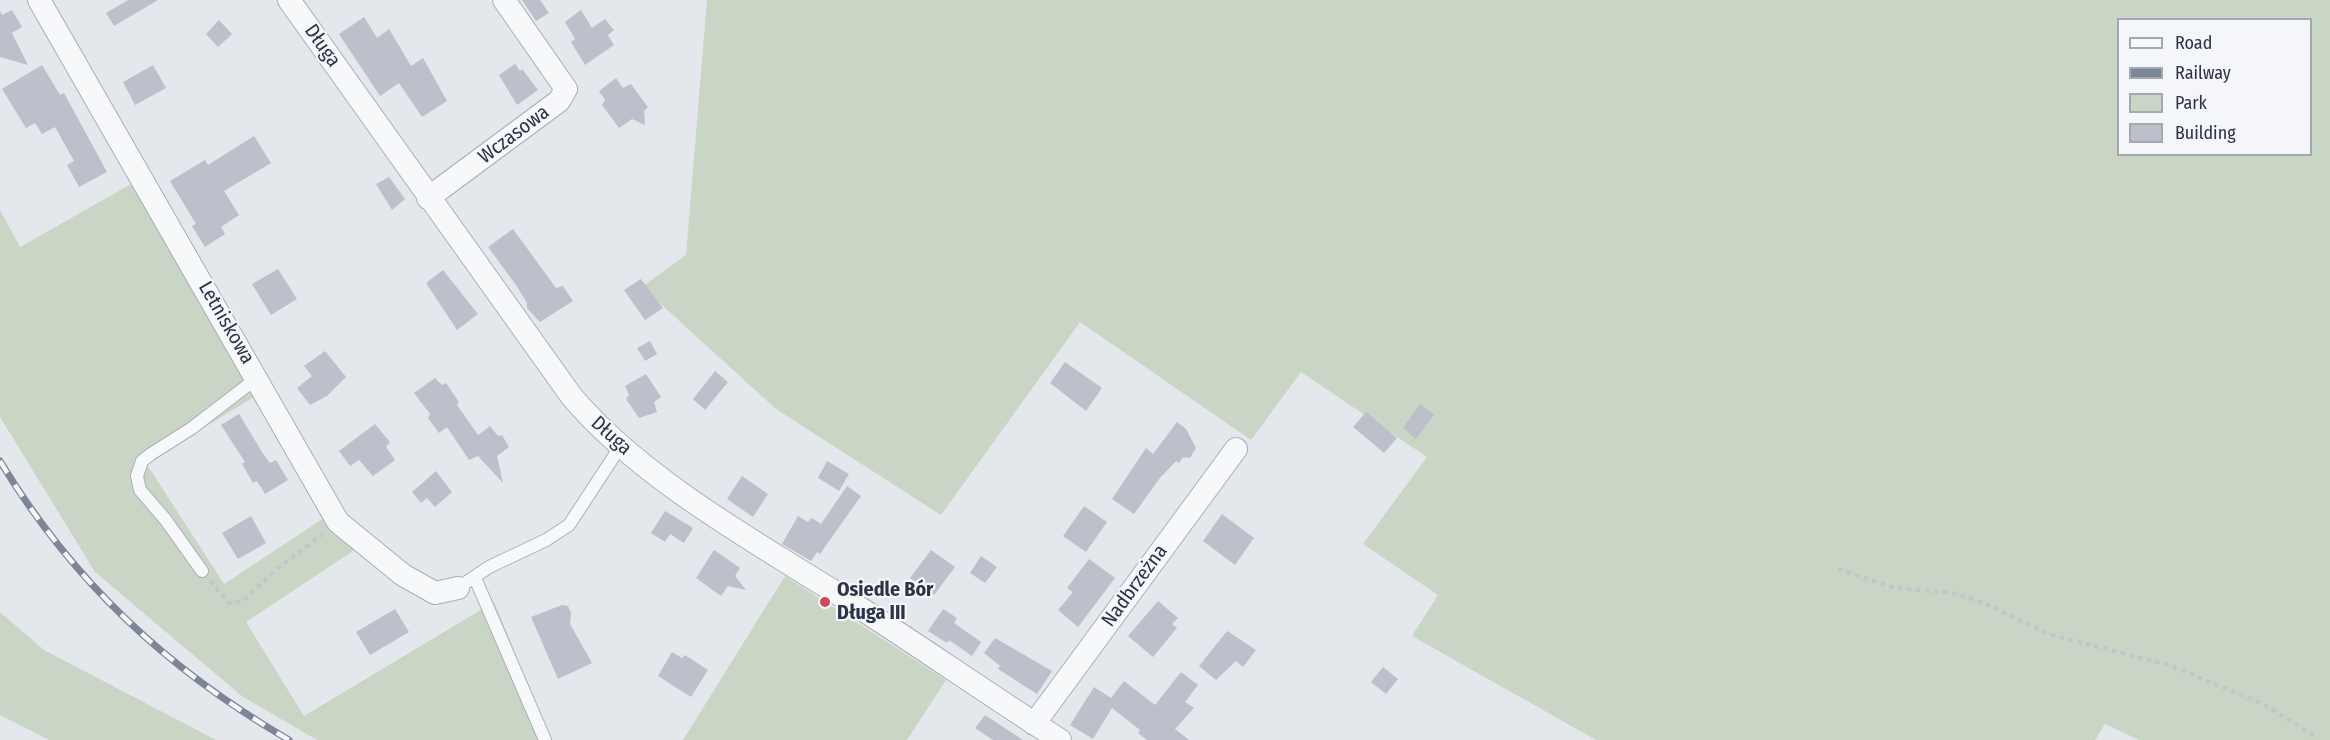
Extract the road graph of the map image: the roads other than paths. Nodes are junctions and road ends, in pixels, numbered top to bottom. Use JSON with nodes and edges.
{"nodes":[{"id":1,"x":39,"y":0,"type":"edge"},
{"id":2,"x":289,"y":0,"type":"edge"},
{"id":3,"x":504,"y":0,"type":"edge"},
{"id":4,"x":428,"y":198,"type":"junction"},
{"id":5,"x":257,"y":378,"type":"junction"},
{"id":6,"x":620,"y":447,"type":"junction"},
{"id":7,"x":1236,"y":449,"type":"dead end"},
{"id":8,"x":202,"y":571,"type":"road end"},
{"id":9,"x":466,"y":583,"type":"junction"},
{"id":10,"x":1034,"y":724,"type":"junction"},
{"id":11,"x":545,"y":740,"type":"edge"},
{"id":12,"x":1060,"y":740,"type":"edge"}],
"edges":[{"from":1,"to":5,"type":"street","name":"Letniskowa"},
{"from":2,"to":4,"type":"street","name":"Długa"},
{"from":3,"to":4,"type":"street","name":"Wczasowa"},
{"from":4,"to":6,"type":"street","name":"Długa"},
{"from":5,"to":8,"type":"lane"},
{"from":5,"to":9,"type":"street","name":"Letniskowa"},
{"from":6,"to":9,"type":"lane"},
{"from":6,"to":10,"type":"street","name":"Długa"},
{"from":7,"to":10,"type":"street","name":"Nadbrzeżna"},
{"from":9,"to":11,"type":"lane"},
{"from":10,"to":12,"type":"street","name":"Długa"}]}
